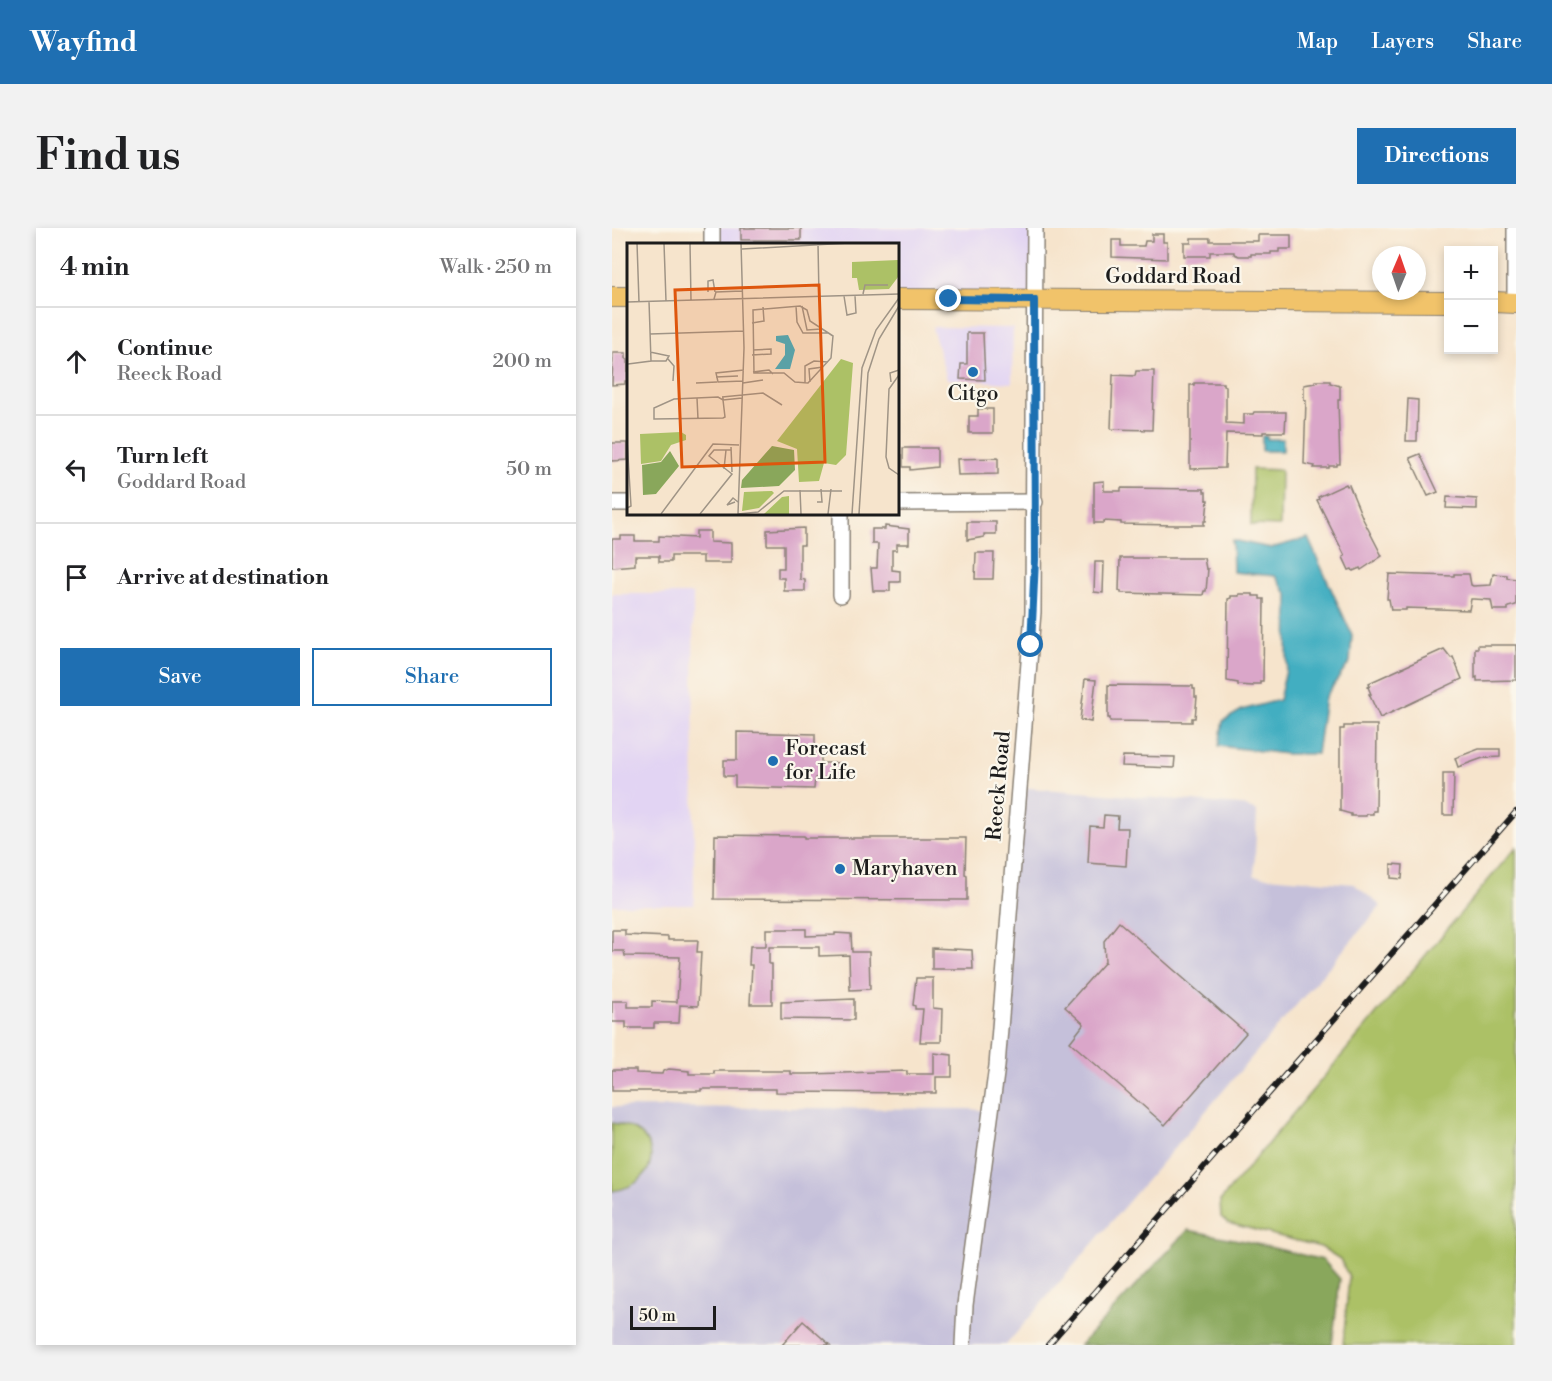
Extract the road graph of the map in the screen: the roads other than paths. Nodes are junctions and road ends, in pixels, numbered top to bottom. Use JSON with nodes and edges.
{"nodes":[{"id":1,"x":1035,"y":228,"type":"edge"},
{"id":2,"x":1515,"y":228,"type":"edge"},
{"id":3,"x":898,"y":299,"type":"edge"},
{"id":4,"x":1034,"y":300,"type":"junction"},
{"id":5,"x":1444,"y":302,"type":"edge"},
{"id":6,"x":1498,"y":303,"type":"edge"},
{"id":7,"x":1515,"y":303,"type":"edge"},
{"id":8,"x":1035,"y":502,"type":"junction"},
{"id":9,"x":898,"y":503,"type":"edge"},
{"id":10,"x":841,"y":514,"type":"edge"},
{"id":11,"x":841,"y":595,"type":"dead end"},
{"id":12,"x":963,"y":1345,"type":"edge"}],
"edges":[{"from":1,"to":4,"type":"street","name":"Reeck Road"},
{"from":2,"to":7,"type":"street"},
{"from":3,"to":4,"type":"main road","name":"Goddard Road"},
{"from":4,"to":5,"type":"main road","name":"Goddard Road"},
{"from":4,"to":8,"type":"street","name":"Reeck Road"},
{"from":6,"to":7,"type":"main road"},
{"from":8,"to":9,"type":"street"},
{"from":8,"to":12,"type":"street","name":"Reeck Road"},
{"from":10,"to":11,"type":"street"}]}
